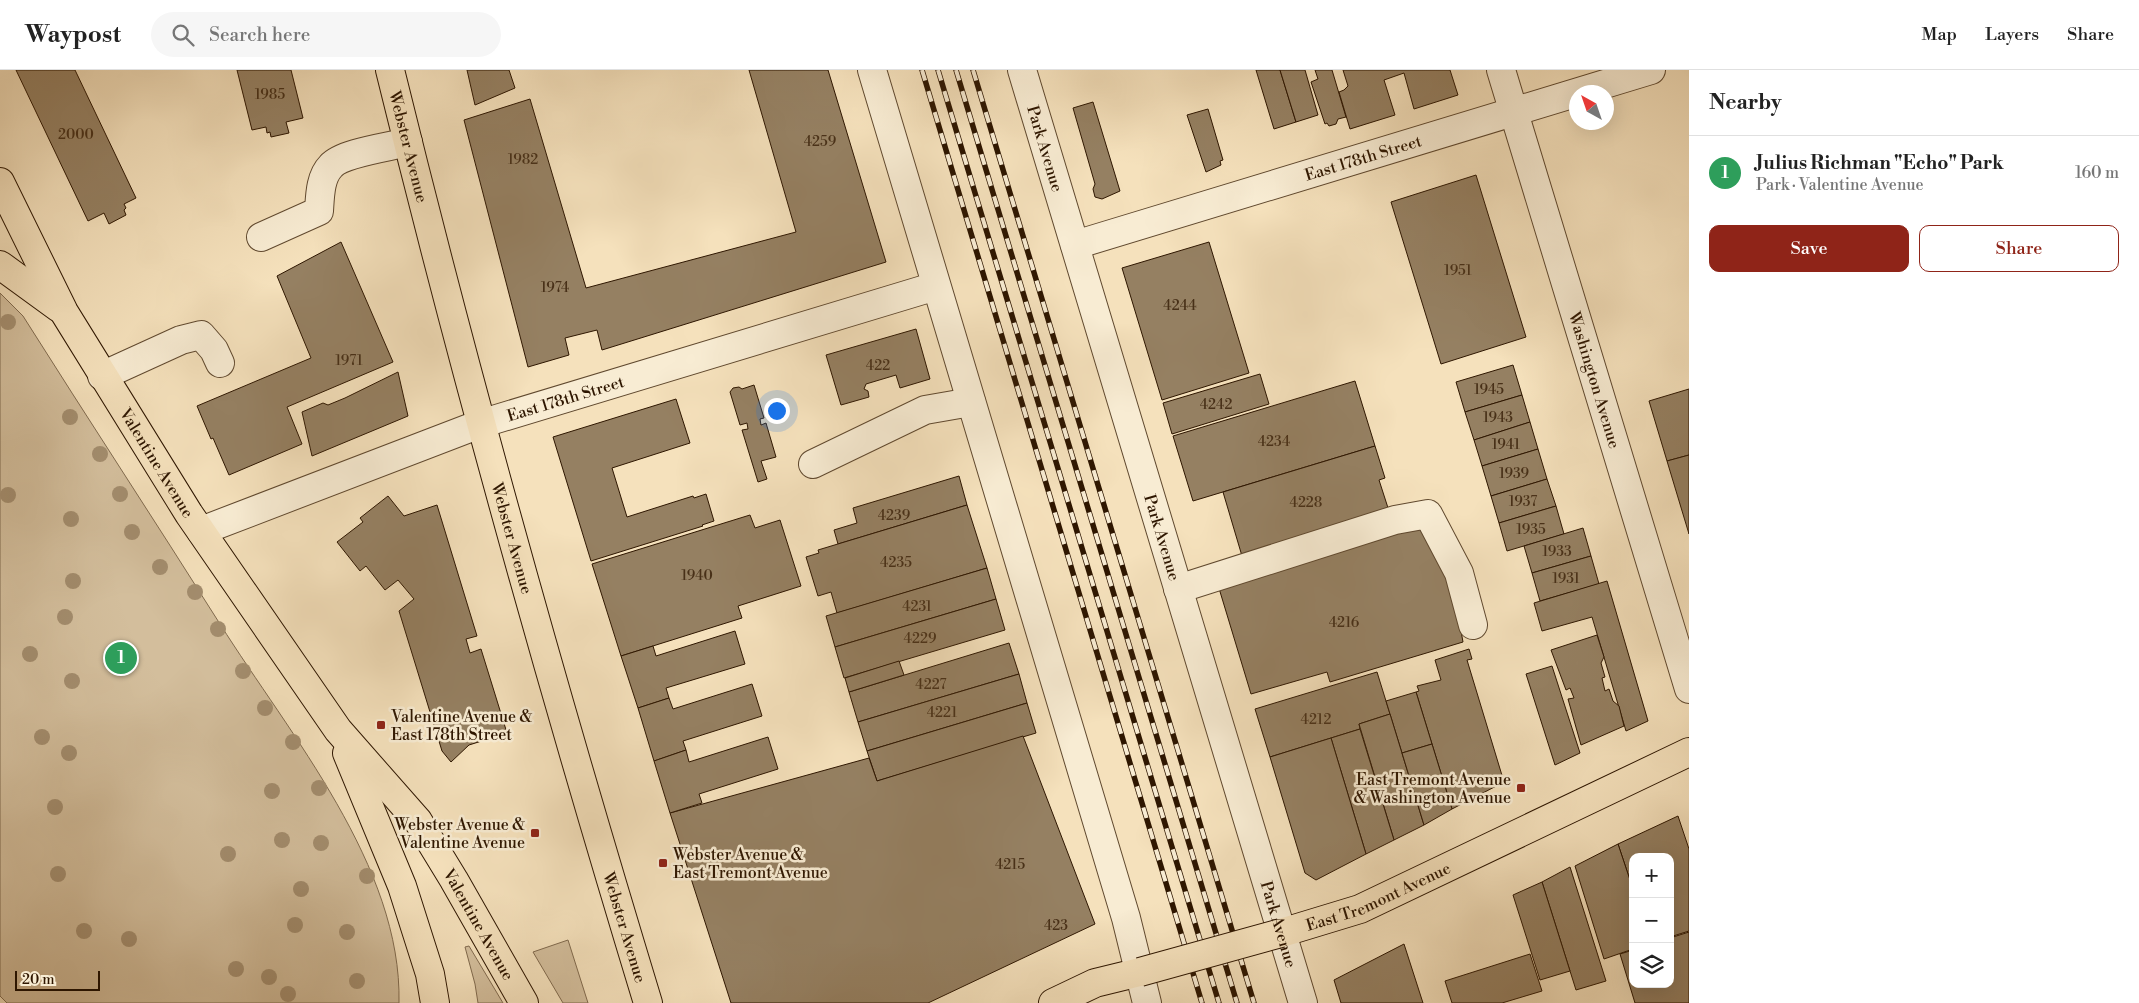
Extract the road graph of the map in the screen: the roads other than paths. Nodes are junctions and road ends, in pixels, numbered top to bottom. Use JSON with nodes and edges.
{"nodes":[{"id":1,"x":390,"y":70,"type":"edge"},
{"id":2,"x":872,"y":70,"type":"edge"},
{"id":3,"x":1022,"y":70,"type":"edge"},
{"id":4,"x":1502,"y":70,"type":"edge"},
{"id":5,"x":1651,"y":70,"type":"edge"},
{"id":6,"x":1514,"y":111,"type":"junction"},
{"id":7,"x":408,"y":142,"type":"junction"},
{"id":8,"x":0,"y":182,"type":"edge"},
{"id":9,"x":261,"y":237,"type":"dead end"},
{"id":10,"x":1075,"y":245,"type":"junction"},
{"id":11,"x":0,"y":265,"type":"edge"},
{"id":12,"x":936,"y":286,"type":"junction"},
{"id":13,"x":64,"y":312,"type":"junction"},
{"id":14,"x":220,"y":363,"type":"dead end"},
{"id":15,"x":102,"y":376,"type":"junction"},
{"id":16,"x":971,"y":402,"type":"junction"},
{"id":17,"x":480,"y":424,"type":"junction"},
{"id":18,"x":813,"y":464,"type":"dead end"},
{"id":19,"x":201,"y":531,"type":"junction"},
{"id":20,"x":1178,"y":589,"type":"junction"},
{"id":21,"x":1472,"y":625,"type":"dead end"},
{"id":22,"x":1689,"y":689,"type":"edge"},
{"id":23,"x":338,"y":730,"type":"junction"},
{"id":24,"x":1689,"y":752,"type":"edge"},
{"id":25,"x":409,"y":912,"type":"junction"},
{"id":26,"x":1282,"y":933,"type":"junction"},
{"id":27,"x":1140,"y":972,"type":"junction"},
{"id":28,"x":417,"y":1003,"type":"edge"},
{"id":29,"x":435,"y":1003,"type":"edge"},
{"id":30,"x":524,"y":1003,"type":"edge"},
{"id":31,"x":648,"y":1003,"type":"edge"},
{"id":32,"x":1053,"y":1003,"type":"edge"},
{"id":33,"x":1147,"y":1003,"type":"edge"},
{"id":34,"x":1303,"y":1003,"type":"edge"}],
"edges":[{"from":1,"to":7,"type":"main road","name":"Webster Avenue"},
{"from":2,"to":12,"type":"street"},
{"from":3,"to":10,"type":"street","name":"Park Avenue"},
{"from":4,"to":6,"type":"street","name":"Washington Avenue"},
{"from":5,"to":6,"type":"street","name":"East 178th Street"},
{"from":6,"to":10,"type":"street","name":"East 178th Street"},
{"from":6,"to":22,"type":"street","name":"Washington Avenue"},
{"from":7,"to":9,"type":"street"},
{"from":7,"to":17,"type":"main road","name":"Webster Avenue"},
{"from":8,"to":13,"type":"main road","name":"Valentine Avenue"},
{"from":10,"to":20,"type":"street","name":"Park Avenue"},
{"from":11,"to":13,"type":"main road"},
{"from":12,"to":16,"type":"street"},
{"from":12,"to":17,"type":"street","name":"East 178th Street"},
{"from":13,"to":15,"type":"main road","name":"Valentine Avenue"},
{"from":14,"to":15,"type":"street"},
{"from":15,"to":19,"type":"main road","name":"Valentine Avenue"},
{"from":16,"to":18,"type":"street"},
{"from":16,"to":27,"type":"street"},
{"from":17,"to":19,"type":"street","name":"East 178th Street"},
{"from":17,"to":31,"type":"main road","name":"Webster Avenue"},
{"from":19,"to":23,"type":"main road","name":"Valentine Avenue"},
{"from":20,"to":21,"type":"street"},
{"from":20,"to":26,"type":"street","name":"Park Avenue"},
{"from":23,"to":25,"type":"main road","name":"Valentine Avenue"},
{"from":23,"to":30,"type":"main road","name":"Valentine Avenue"},
{"from":24,"to":26,"type":"main road","name":"East Tremont Avenue"},
{"from":25,"to":28,"type":"main road"},
{"from":25,"to":29,"type":"main road","name":"Valentine Avenue"},
{"from":26,"to":27,"type":"main road","name":"East Tremont Avenue","bridge":true},
{"from":26,"to":34,"type":"street","name":"Park Avenue"},
{"from":27,"to":32,"type":"main road","name":"East Tremont Avenue"},
{"from":27,"to":33,"type":"street"}]}
